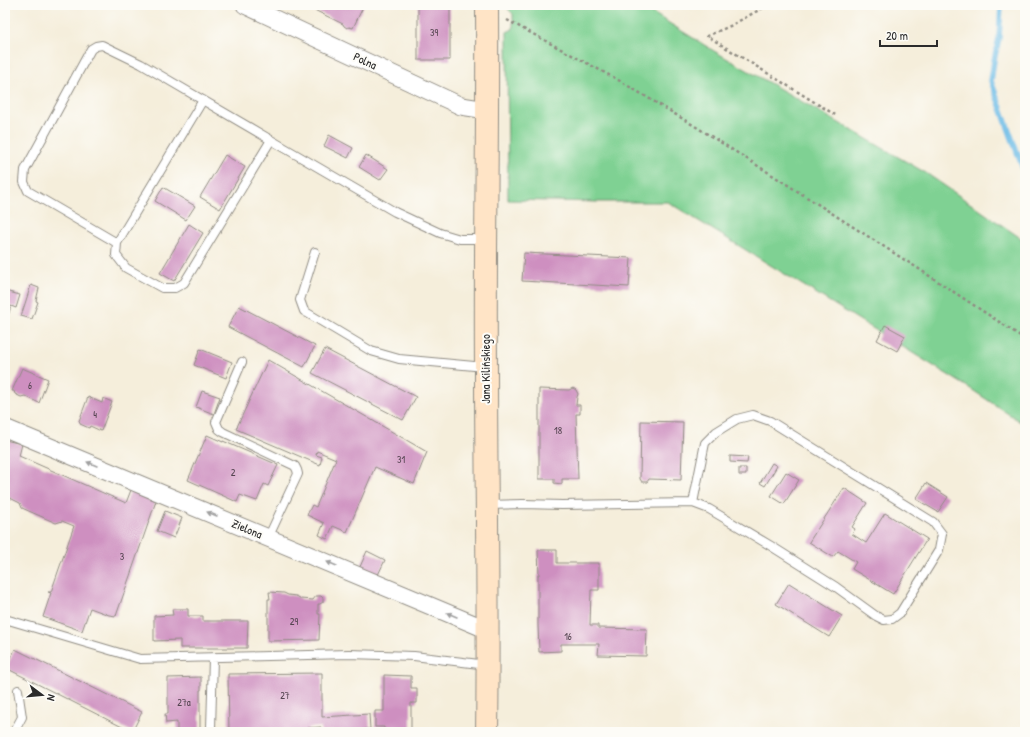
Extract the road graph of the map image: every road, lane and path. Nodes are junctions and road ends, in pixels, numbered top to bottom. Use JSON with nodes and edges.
{"nodes":[{"id":1,"x":245,"y":5,"type":"edge"},
{"id":2,"x":768,"y":5,"type":"edge"},
{"id":3,"x":487,"y":8,"type":"edge"},
{"id":4,"x":203,"y":100,"type":"junction"},
{"id":5,"x":487,"y":110,"type":"junction"},
{"id":6,"x":837,"y":116,"type":"dead end"},
{"id":7,"x":270,"y":140,"type":"junction"},
{"id":8,"x":487,"y":239,"type":"junction"},
{"id":9,"x":117,"y":243,"type":"junction"},
{"id":10,"x":315,"y":252,"type":"dead end"},
{"id":11,"x":1025,"y":338,"type":"edge"},
{"id":12,"x":242,"y":362,"type":"dead end"},
{"id":13,"x":486,"y":367,"type":"junction"},
{"id":14,"x":5,"y":428,"type":"edge"},
{"id":15,"x":693,"y":503,"type":"junction"},
{"id":16,"x":487,"y":505,"type":"junction"},
{"id":17,"x":268,"y":538,"type":"junction"},
{"id":18,"x":5,"y":619,"type":"edge"},
{"id":19,"x":488,"y":630,"type":"junction"},
{"id":20,"x":213,"y":658,"type":"junction"},
{"id":21,"x":488,"y":665,"type":"junction"},
{"id":22,"x":18,"y":690,"type":"dead end"},
{"id":23,"x":14,"y":732,"type":"edge"},
{"id":24,"x":214,"y":732,"type":"edge"},
{"id":25,"x":487,"y":732,"type":"edge"}],
"edges":[{"from":1,"to":5,"type":"street","name":"Polna"},
{"from":2,"to":6,"type":"path"},
{"from":3,"to":5,"type":"street","name":"Jana Kilińskiego"},
{"from":3,"to":11,"type":"path"},
{"from":4,"to":7,"type":"lane"},
{"from":4,"to":9,"type":"lane"},
{"from":4,"to":9,"type":"lane"},
{"from":5,"to":8,"type":"street","name":"Jana Kilińskiego"},
{"from":7,"to":8,"type":"lane"},
{"from":7,"to":9,"type":"lane"},
{"from":8,"to":13,"type":"street","name":"Jana Kilińskiego"},
{"from":10,"to":13,"type":"lane"},
{"from":12,"to":17,"type":"lane"},
{"from":13,"to":16,"type":"street","name":"Jana Kilińskiego"},
{"from":17,"to":14,"type":"street","name":"Zielona","one_way":true},
{"from":15,"to":15,"type":"lane"},
{"from":15,"to":16,"type":"lane"},
{"from":16,"to":19,"type":"street","name":"Jana Kilińskiego"},
{"from":19,"to":17,"type":"street","name":"Zielona","one_way":true},
{"from":18,"to":20,"type":"lane"},
{"from":19,"to":21,"type":"street","name":"Jana Kilińskiego"},
{"from":20,"to":21,"type":"lane"},
{"from":20,"to":24,"type":"lane"},
{"from":21,"to":25,"type":"street","name":"Jana Kilińskiego"},
{"from":22,"to":23,"type":"lane"}]}
